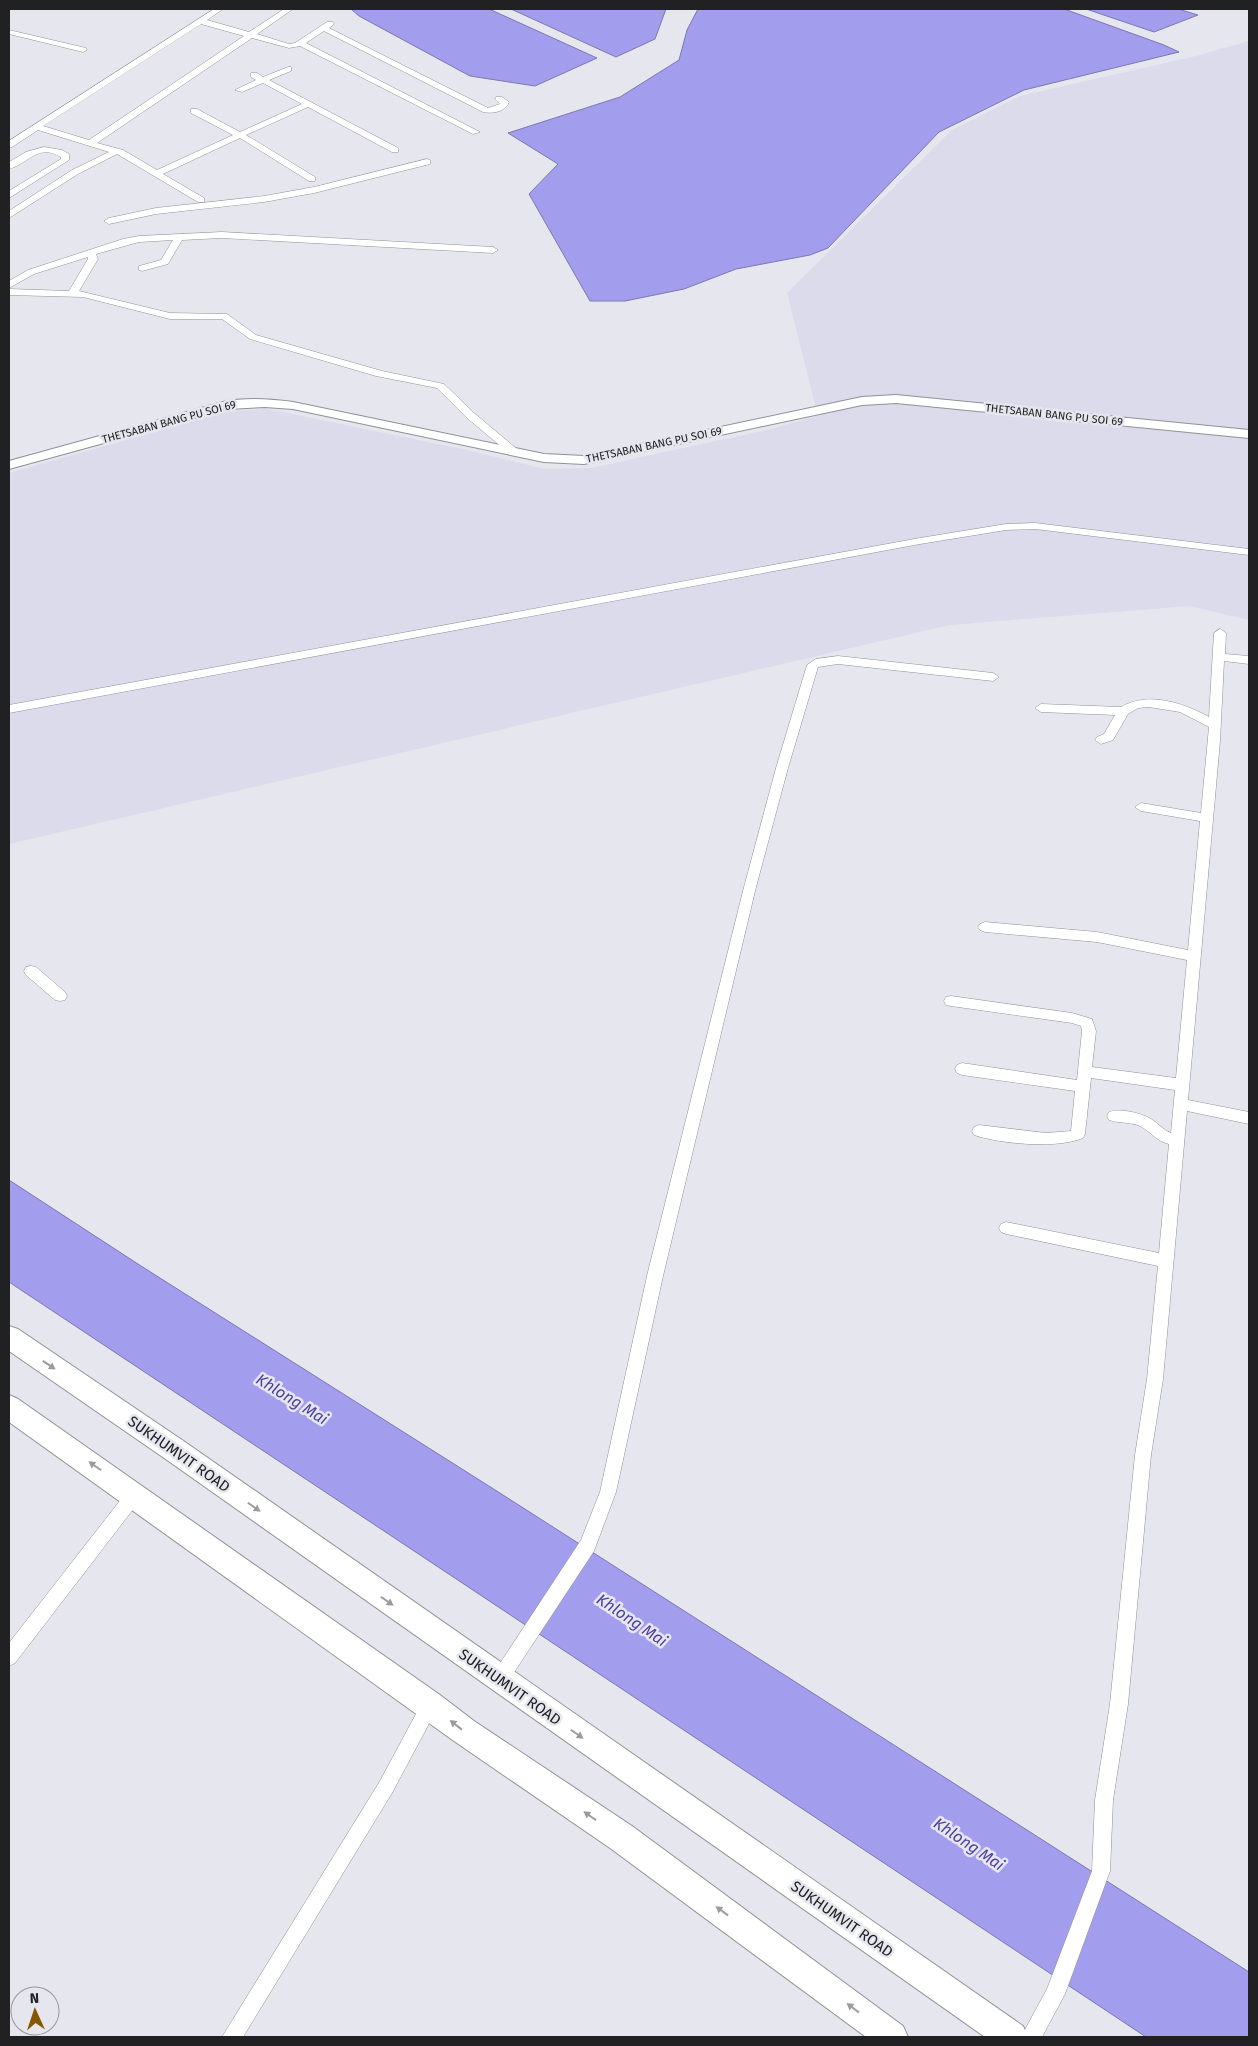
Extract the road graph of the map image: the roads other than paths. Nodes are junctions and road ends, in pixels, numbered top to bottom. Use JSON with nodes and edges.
{"nodes":[{"id":1,"x":219,"y":9,"type":"edge"},
{"id":2,"x":289,"y":9,"type":"edge"},
{"id":3,"x":200,"y":21,"type":"junction"},
{"id":4,"x":9,"y":32,"type":"edge"},
{"id":5,"x":251,"y":35,"type":"junction"},
{"id":6,"x":300,"y":43,"type":"junction"},
{"id":7,"x":82,"y":50,"type":"dead end"},
{"id":8,"x":288,"y":69,"type":"dead end"},
{"id":9,"x":254,"y":74,"type":"dead end"},
{"id":10,"x":263,"y":80,"type":"junction"},
{"id":11,"x":239,"y":90,"type":"dead end"},
{"id":12,"x":499,"y":99,"type":"dead end"},
{"id":13,"x":308,"y":104,"type":"junction"},
{"id":14,"x":194,"y":111,"type":"dead end"},
{"id":15,"x":489,"y":111,"type":"junction"},
{"id":16,"x":462,"y":125,"type":"junction"},
{"id":17,"x":36,"y":127,"type":"junction"},
{"id":18,"x":476,"y":132,"type":"dead end"},
{"id":19,"x":240,"y":135,"type":"junction"},
{"id":20,"x":92,"y":143,"type":"junction"},
{"id":21,"x":9,"y":145,"type":"edge"},
{"id":22,"x":395,"y":150,"type":"dead end"},
{"id":23,"x":117,"y":151,"type":"junction"},
{"id":24,"x":427,"y":162,"type":"dead end"},
{"id":25,"x":9,"y":166,"type":"edge"},
{"id":26,"x":157,"y":173,"type":"junction"},
{"id":27,"x":312,"y":179,"type":"dead end"},
{"id":28,"x":9,"y":195,"type":"edge"},
{"id":29,"x":201,"y":200,"type":"dead end"},
{"id":30,"x":9,"y":215,"type":"edge"},
{"id":31,"x":109,"y":222,"type":"dead end"},
{"id":32,"x":179,"y":237,"type":"junction"},
{"id":33,"x":493,"y":250,"type":"dead end"},
{"id":34,"x":91,"y":252,"type":"junction"},
{"id":35,"x":142,"y":268,"type":"dead end"},
{"id":36,"x":9,"y":285,"type":"edge"},
{"id":37,"x":9,"y":292,"type":"edge"},
{"id":38,"x":72,"y":294,"type":"junction"},
{"id":39,"x":1249,"y":434,"type":"edge"},
{"id":40,"x":514,"y":452,"type":"junction"},
{"id":41,"x":9,"y":465,"type":"edge"},
{"id":42,"x":1249,"y":552,"type":"edge"},
{"id":43,"x":1220,"y":633,"type":"dead end"},
{"id":44,"x":1218,"y":657,"type":"junction"},
{"id":45,"x":1249,"y":660,"type":"edge"},
{"id":46,"x":993,"y":677,"type":"dead end"},
{"id":47,"x":1041,"y":708,"type":"dead end"},
{"id":48,"x":9,"y":709,"type":"edge"},
{"id":49,"x":1123,"y":711,"type":"junction"},
{"id":50,"x":1214,"y":725,"type":"junction"},
{"id":51,"x":1101,"y":740,"type":"dead end"},
{"id":52,"x":1141,"y":807,"type":"dead end"},
{"id":53,"x":1206,"y":818,"type":"junction"},
{"id":54,"x":985,"y":926,"type":"dead end"},
{"id":55,"x":1195,"y":956,"type":"junction"},
{"id":56,"x":30,"y":971,"type":"dead end"},
{"id":57,"x":60,"y":996,"type":"dead end"},
{"id":58,"x":951,"y":1001,"type":"dead end"},
{"id":59,"x":962,"y":1069,"type":"dead end"},
{"id":60,"x":1086,"y":1072,"type":"junction"},
{"id":61,"x":1183,"y":1086,"type":"junction"},
{"id":62,"x":1084,"y":1087,"type":"junction"},
{"id":63,"x":1181,"y":1104,"type":"junction"},
{"id":64,"x":1114,"y":1116,"type":"dead end"},
{"id":65,"x":1249,"y":1118,"type":"edge"},
{"id":66,"x":979,"y":1131,"type":"dead end"},
{"id":67,"x":1178,"y":1139,"type":"junction"},
{"id":68,"x":1006,"y":1228,"type":"dead end"},
{"id":69,"x":1166,"y":1261,"type":"junction"},
{"id":70,"x":9,"y":1337,"type":"edge"},
{"id":71,"x":9,"y":1407,"type":"edge"},
{"id":72,"x":135,"y":1494,"type":"junction"},
{"id":73,"x":9,"y":1657,"type":"edge"},
{"id":74,"x":499,"y":1680,"type":"junction"},
{"id":75,"x":430,"y":1705,"type":"junction"},
{"id":76,"x":232,"y":2037,"type":"edge"},
{"id":77,"x":892,"y":2037,"type":"edge"},
{"id":78,"x":1012,"y":2037,"type":"edge"},
{"id":79,"x":1031,"y":2037,"type":"edge"}],
"edges":[{"from":1,"to":3,"type":"street"},
{"from":2,"to":5,"type":"street"},
{"from":3,"to":5,"type":"street"},
{"from":3,"to":17,"type":"street"},
{"from":4,"to":7,"type":"street"},
{"from":5,"to":6,"type":"street"},
{"from":5,"to":20,"type":"street"},
{"from":6,"to":15,"type":"street"},
{"from":6,"to":16,"type":"street"},
{"from":8,"to":10,"type":"street"},
{"from":9,"to":10,"type":"street"},
{"from":10,"to":11,"type":"street"},
{"from":10,"to":13,"type":"street"},
{"from":12,"to":15,"type":"street"},
{"from":13,"to":19,"type":"street"},
{"from":13,"to":22,"type":"street"},
{"from":14,"to":19,"type":"street"},
{"from":15,"to":16,"type":"street"},
{"from":16,"to":18,"type":"street"},
{"from":17,"to":20,"type":"street"},
{"from":17,"to":21,"type":"street"},
{"from":19,"to":26,"type":"street"},
{"from":19,"to":27,"type":"street"},
{"from":20,"to":23,"type":"street"},
{"from":23,"to":26,"type":"street"},
{"from":23,"to":30,"type":"street"},
{"from":24,"to":31,"type":"street"},
{"from":25,"to":28,"type":"street"},
{"from":26,"to":29,"type":"street"},
{"from":32,"to":33,"type":"street"},
{"from":32,"to":34,"type":"street"},
{"from":32,"to":35,"type":"street"},
{"from":34,"to":36,"type":"street"},
{"from":34,"to":38,"type":"street"},
{"from":37,"to":38,"type":"street"},
{"from":38,"to":40,"type":"street"},
{"from":39,"to":40,"type":"street","name":"THETSABAN BANG PU SOI 69"},
{"from":40,"to":41,"type":"street","name":"THETSABAN BANG PU SOI 69"},
{"from":42,"to":48,"type":"street"},
{"from":43,"to":44,"type":"street"},
{"from":44,"to":45,"type":"street"},
{"from":44,"to":50,"type":"street"},
{"from":46,"to":74,"type":"street"},
{"from":47,"to":49,"type":"street"},
{"from":49,"to":50,"type":"street"},
{"from":49,"to":51,"type":"street"},
{"from":50,"to":53,"type":"street"},
{"from":52,"to":53,"type":"street"},
{"from":53,"to":55,"type":"street"},
{"from":54,"to":55,"type":"street"},
{"from":55,"to":61,"type":"street"},
{"from":56,"to":57,"type":"street"},
{"from":58,"to":60,"type":"street"},
{"from":59,"to":62,"type":"street"},
{"from":60,"to":61,"type":"street"},
{"from":60,"to":62,"type":"street"},
{"from":61,"to":63,"type":"street"},
{"from":62,"to":66,"type":"street"},
{"from":63,"to":65,"type":"street"},
{"from":63,"to":67,"type":"street"},
{"from":64,"to":67,"type":"street"},
{"from":67,"to":69,"type":"street"},
{"from":68,"to":69,"type":"street"},
{"from":69,"to":79,"type":"street"},
{"from":70,"to":74,"type":"highway","name":"SUKHUMVIT ROAD","one_way":true},
{"from":72,"to":71,"type":"highway","one_way":true},
{"from":72,"to":73,"type":"street"},
{"from":72,"to":75,"type":"highway"},
{"from":74,"to":78,"type":"highway","name":"SUKHUMVIT ROAD","one_way":true},
{"from":75,"to":76,"type":"street"},
{"from":77,"to":75,"type":"highway","one_way":true}]}
